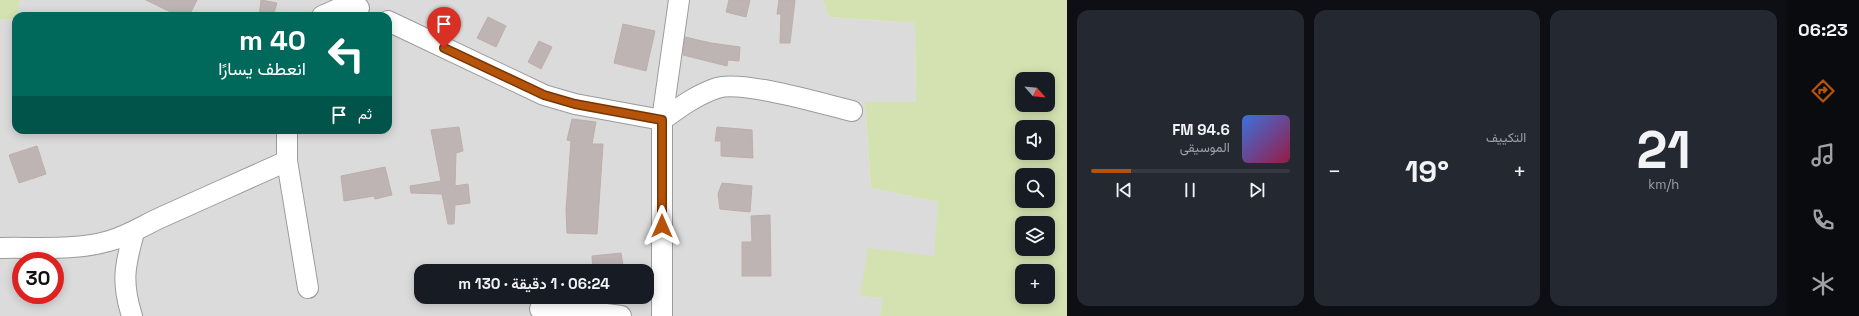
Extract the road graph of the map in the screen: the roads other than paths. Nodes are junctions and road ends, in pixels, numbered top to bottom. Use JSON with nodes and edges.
{"nodes":[{"id":1,"x":679,"y":0,"type":"edge"},
{"id":2,"x":359,"y":8,"type":"edge"},
{"id":3,"x":331,"y":12,"type":"edge"},
{"id":4,"x":392,"y":23,"type":"edge"},
{"id":5,"x":852,"y":111,"type":"dead end"},
{"id":6,"x":662,"y":120,"type":"junction"},
{"id":7,"x":287,"y":134,"type":"edge"},
{"id":8,"x":287,"y":161,"type":"junction"},
{"id":9,"x":134,"y":232,"type":"junction"},
{"id":10,"x":0,"y":248,"type":"edge"},
{"id":11,"x":308,"y":288,"type":"dead end"},
{"id":12,"x":540,"y":309,"type":"dead end"},
{"id":13,"x":132,"y":316,"type":"edge"},
{"id":14,"x":621,"y":316,"type":"edge"},
{"id":15,"x":662,"y":316,"type":"edge"}],
"edges":[{"from":1,"to":6,"type":"street"},
{"from":2,"to":3,"type":"street"},
{"from":4,"to":6,"type":"street"},
{"from":5,"to":6,"type":"street"},
{"from":6,"to":15,"type":"street"},
{"from":7,"to":8,"type":"street"},
{"from":8,"to":9,"type":"street"},
{"from":8,"to":11,"type":"street"},
{"from":9,"to":10,"type":"street"},
{"from":9,"to":13,"type":"street"},
{"from":12,"to":14,"type":"street"}]}
